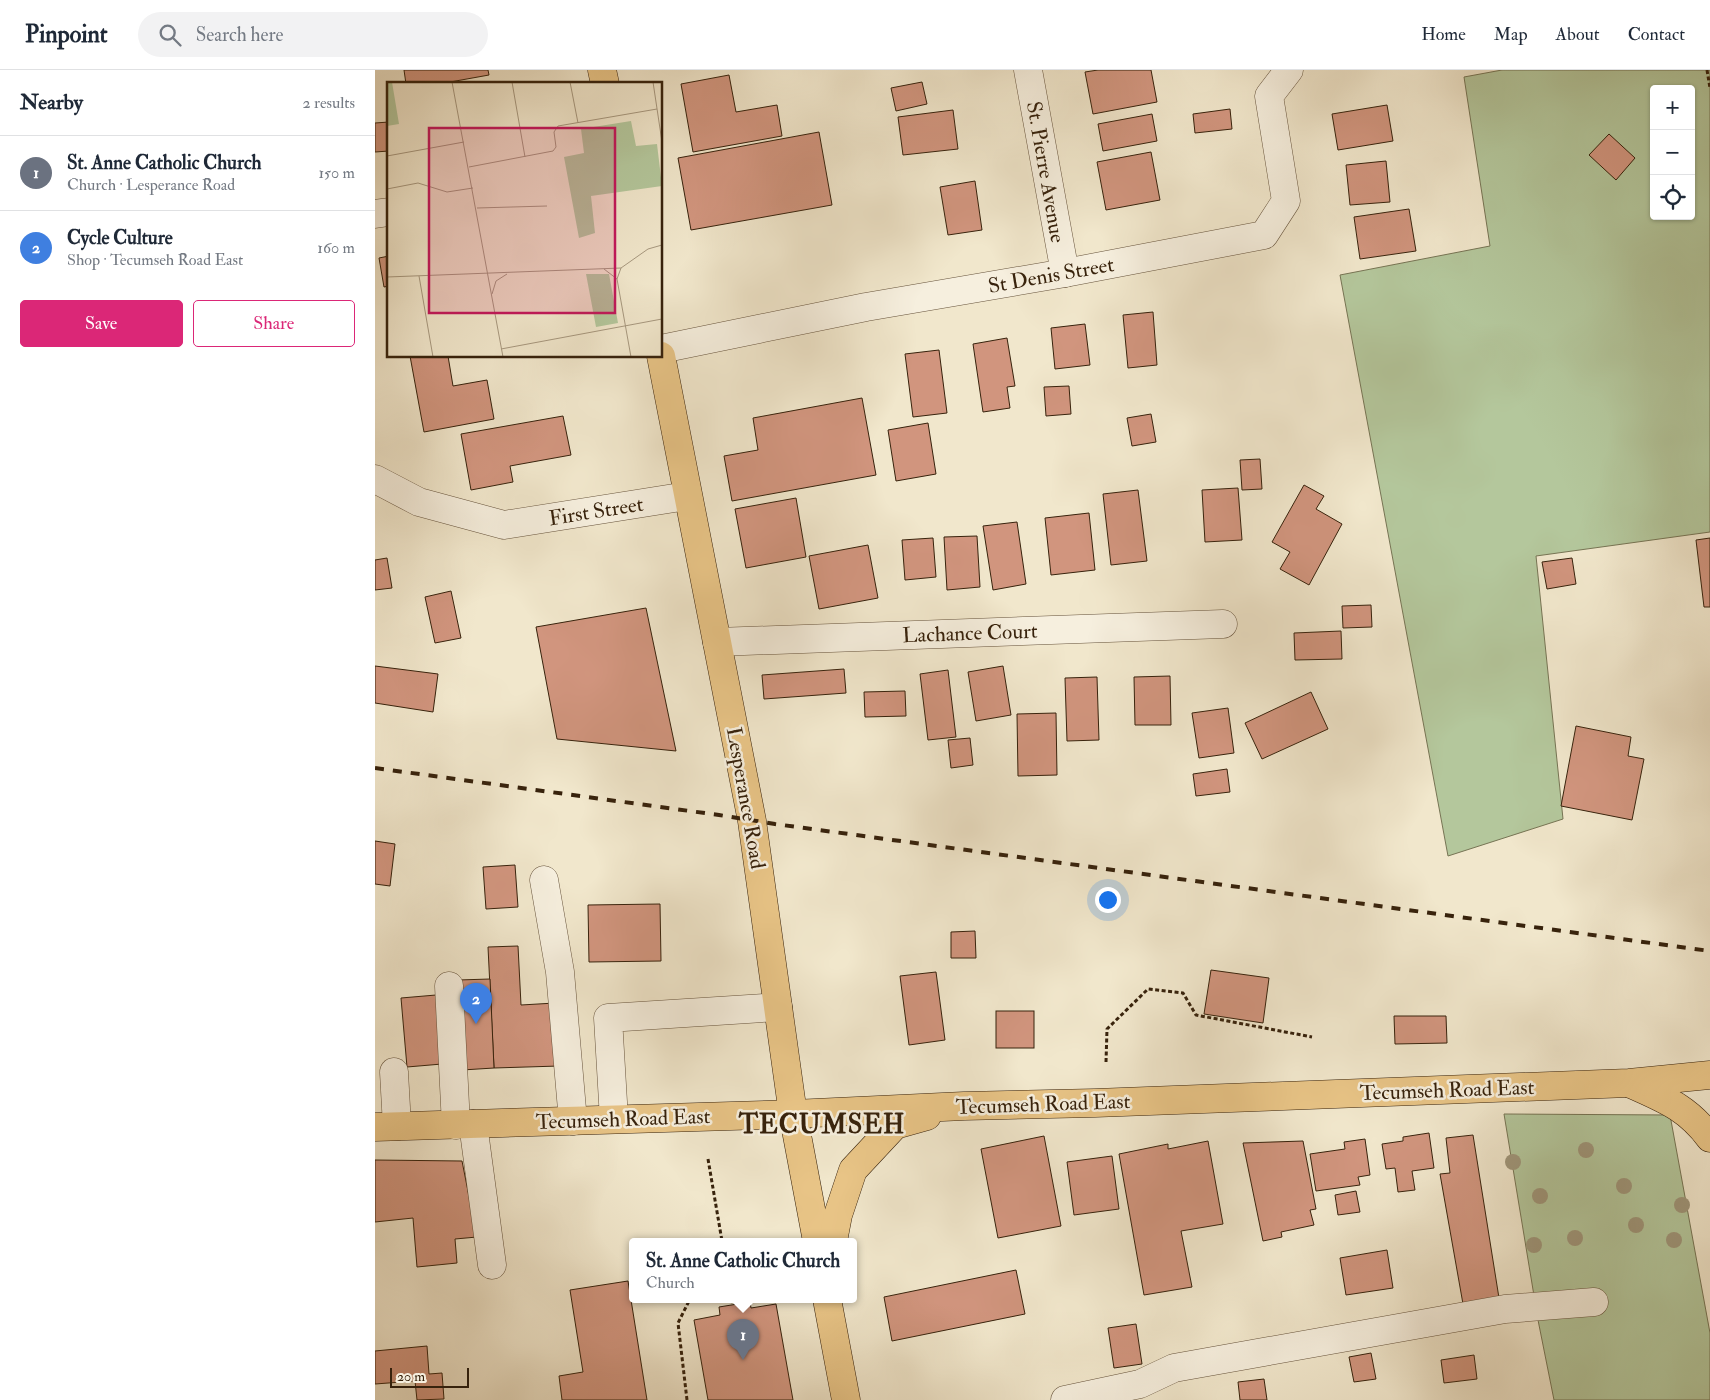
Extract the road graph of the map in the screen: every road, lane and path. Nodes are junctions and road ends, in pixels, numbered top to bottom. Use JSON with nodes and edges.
{"nodes":[{"id":1,"x":1028,"y":70,"type":"edge"},
{"id":2,"x":1289,"y":70,"type":"edge"},
{"id":3,"x":1707,"y":70,"type":"edge"},
{"id":4,"x":1710,"y":88,"type":"edge"},
{"id":5,"x":1065,"y":273,"type":"junction"},
{"id":6,"x":663,"y":349,"type":"edge"},
{"id":7,"x":661,"y":358,"type":"edge"},
{"id":8,"x":375,"y":479,"type":"edge"},
{"id":9,"x":687,"y":496,"type":"junction"},
{"id":10,"x":1223,"y":624,"type":"dead end"},
{"id":11,"x":717,"y":642,"type":"junction"},
{"id":12,"x":544,"y":880,"type":"dead end"},
{"id":13,"x":449,"y":986,"type":"dead end"},
{"id":14,"x":778,"y":1007,"type":"junction"},
{"id":15,"x":1312,"y":1037,"type":"dead end"},
{"id":16,"x":1106,"y":1062,"type":"dead end"},
{"id":17,"x":393,"y":1072,"type":"dead end"},
{"id":18,"x":1710,"y":1075,"type":"edge"},
{"id":19,"x":1629,"y":1083,"type":"junction"},
{"id":20,"x":964,"y":1106,"type":"junction"},
{"id":21,"x":793,"y":1114,"type":"junction"},
{"id":22,"x":614,"y":1119,"type":"junction"},
{"id":23,"x":573,"y":1120,"type":"junction"},
{"id":24,"x":465,"y":1124,"type":"junction"},
{"id":25,"x":386,"y":1127,"type":"edge"},
{"id":26,"x":1710,"y":1138,"type":"edge"},
{"id":27,"x":708,"y":1159,"type":"dead end"},
{"id":28,"x":721,"y":1238,"type":"edge"},
{"id":29,"x":816,"y":1238,"type":"edge"},
{"id":30,"x":834,"y":1238,"type":"edge"},
{"id":31,"x":492,"y":1265,"type":"dead end"},
{"id":32,"x":1594,"y":1302,"type":"dead end"},
{"id":33,"x":688,"y":1303,"type":"edge"},
{"id":34,"x":828,"y":1303,"type":"edge"},
{"id":35,"x":687,"y":1400,"type":"edge"},
{"id":36,"x":846,"y":1400,"type":"edge"},
{"id":37,"x":1065,"y":1400,"type":"edge"}],
"edges":[{"from":1,"to":5,"type":"street","name":"St. Pierre Avenue"},
{"from":2,"to":5,"type":"street","name":"St Denis Street"},
{"from":3,"to":4,"type":"path"},
{"from":5,"to":6,"type":"street","name":"St Denis Street"},
{"from":7,"to":9,"type":"main road","name":"Lesperance Road"},
{"from":8,"to":9,"type":"street","name":"First Street"},
{"from":9,"to":11,"type":"main road","name":"Lesperance Road"},
{"from":10,"to":11,"type":"street","name":"Lachance Court"},
{"from":11,"to":14,"type":"main road","name":"Lesperance Road"},
{"from":12,"to":23,"type":"street"},
{"from":13,"to":24,"type":"street"},
{"from":14,"to":21,"type":"main road","name":"Lesperance Road"},
{"from":14,"to":22,"type":"street"},
{"from":15,"to":16,"type":"path"},
{"from":17,"to":25,"type":"street"},
{"from":18,"to":19,"type":"main road","name":"Tecumseh Road East"},
{"from":19,"to":20,"type":"main road","name":"Tecumseh Road East"},
{"from":19,"to":26,"type":"main road"},
{"from":20,"to":21,"type":"main road","name":"Tecumseh Road East"},
{"from":20,"to":30,"type":"main road"},
{"from":21,"to":22,"type":"main road","name":"Tecumseh Road East"},
{"from":21,"to":29,"type":"main road","name":"Lesperance Road"},
{"from":22,"to":23,"type":"main road","name":"Tecumseh Road East"},
{"from":23,"to":24,"type":"main road","name":"Tecumseh Road East"},
{"from":24,"to":25,"type":"main road","name":"Tecumseh Road East"},
{"from":24,"to":31,"type":"street"},
{"from":27,"to":28,"type":"path"},
{"from":32,"to":37,"type":"street"},
{"from":33,"to":35,"type":"path"},
{"from":34,"to":36,"type":"main road"}]}
